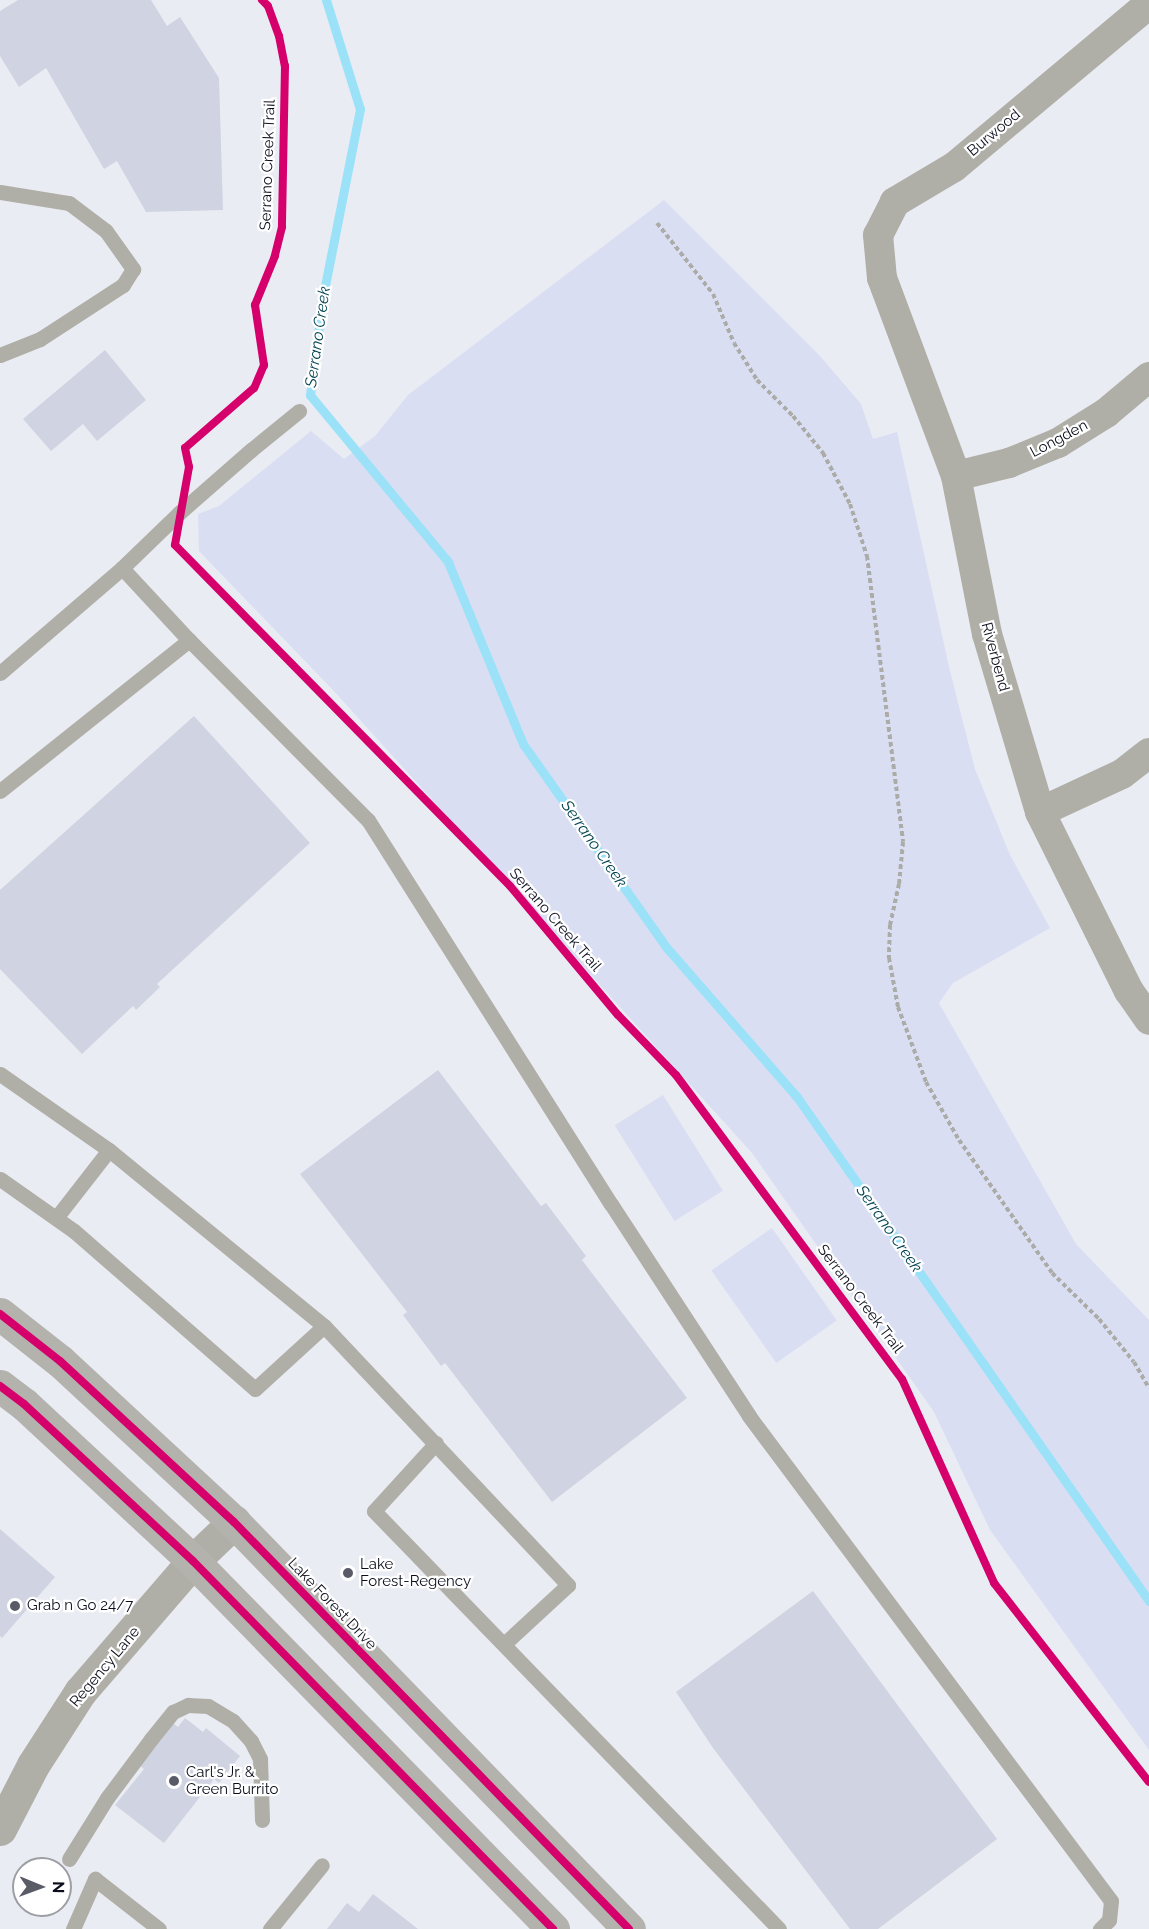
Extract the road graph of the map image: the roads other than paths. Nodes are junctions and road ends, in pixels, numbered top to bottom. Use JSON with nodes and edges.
{"nodes":[{"id":1,"x":1149,"y":4,"type":"edge"},
{"id":2,"x":0,"y":192,"type":"edge"},
{"id":3,"x":882,"y":278,"type":"joint"},
{"id":4,"x":0,"y":355,"type":"edge"},
{"id":5,"x":1149,"y":377,"type":"edge"},
{"id":6,"x":299,"y":411,"type":"dead end"},
{"id":7,"x":956,"y":476,"type":"junction"},
{"id":8,"x":122,"y":568,"type":"junction"},
{"id":9,"x":189,"y":640,"type":"junction"},
{"id":10,"x":0,"y":673,"type":"edge"},
{"id":11,"x":1149,"y":753,"type":"edge"},
{"id":12,"x":0,"y":790,"type":"edge"},
{"id":13,"x":1040,"y":812,"type":"junction"},
{"id":14,"x":1149,"y":1020,"type":"edge"},
{"id":15,"x":0,"y":1074,"type":"edge"},
{"id":16,"x":109,"y":1150,"type":"junction"},
{"id":17,"x":0,"y":1179,"type":"edge"},
{"id":18,"x":56,"y":1218,"type":"junction"},
{"id":19,"x":0,"y":1314,"type":"edge"},
{"id":20,"x":324,"y":1326,"type":"junction"},
{"id":21,"x":0,"y":1386,"type":"edge"},
{"id":22,"x":436,"y":1443,"type":"junction"},
{"id":23,"x":234,"y":1522,"type":"junction"},
{"id":24,"x":193,"y":1561,"type":"junction"},
{"id":25,"x":504,"y":1644,"type":"junction"},
{"id":26,"x":262,"y":1820,"type":"dead end"},
{"id":27,"x":0,"y":1829,"type":"edge"},
{"id":28,"x":70,"y":1857,"type":"edge"},
{"id":29,"x":322,"y":1865,"type":"dead end"},
{"id":30,"x":73,"y":1929,"type":"edge"},
{"id":31,"x":159,"y":1929,"type":"edge"},
{"id":32,"x":270,"y":1929,"type":"edge"},
{"id":33,"x":553,"y":1929,"type":"edge"},
{"id":34,"x":629,"y":1929,"type":"edge"},
{"id":35,"x":779,"y":1929,"type":"edge"},
{"id":36,"x":1100,"y":1929,"type":"edge"}],
"edges":[{"from":1,"to":3,"type":"street","name":"Burwood"},
{"from":2,"to":4,"type":"lane"},
{"from":3,"to":7,"type":"street","name":"Riverbend"},
{"from":5,"to":7,"type":"street","name":"Longden"},
{"from":6,"to":8,"type":"lane"},
{"from":7,"to":13,"type":"street","name":"Riverbend"},
{"from":8,"to":9,"type":"lane"},
{"from":8,"to":10,"type":"lane"},
{"from":9,"to":12,"type":"lane"},
{"from":9,"to":36,"type":"lane"},
{"from":11,"to":13,"type":"street"},
{"from":13,"to":14,"type":"street","name":"Riverbend"},
{"from":15,"to":16,"type":"lane"},
{"from":16,"to":18,"type":"lane"},
{"from":16,"to":20,"type":"lane"},
{"from":17,"to":18,"type":"lane"},
{"from":18,"to":20,"type":"lane"},
{"from":19,"to":23,"type":"main road","name":"Lake Forest Drive"},
{"from":20,"to":22,"type":"lane"},
{"from":21,"to":24,"type":"main road"},
{"from":22,"to":25,"type":"lane"},
{"from":22,"to":25,"type":"lane"},
{"from":23,"to":24,"type":"street","name":"Regency Lane"},
{"from":23,"to":34,"type":"main road","name":"Lake Forest Drive"},
{"from":24,"to":27,"type":"street","name":"Regency Lane"},
{"from":24,"to":33,"type":"main road"},
{"from":25,"to":35,"type":"lane"},
{"from":26,"to":28,"type":"lane"},
{"from":29,"to":32,"type":"lane"},
{"from":30,"to":31,"type":"lane"}]}
